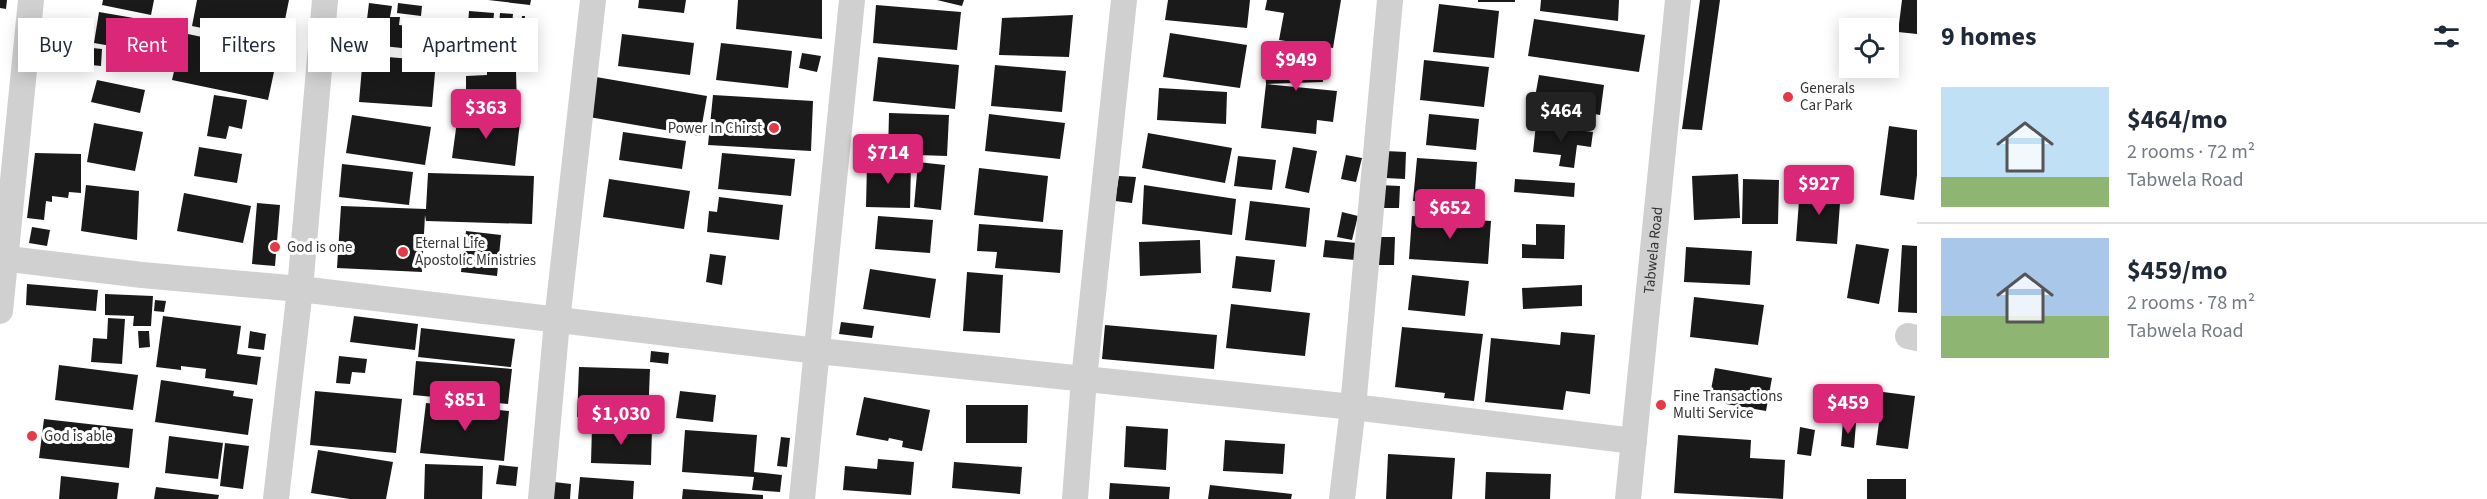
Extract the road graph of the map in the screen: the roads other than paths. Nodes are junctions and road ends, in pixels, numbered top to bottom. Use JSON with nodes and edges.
{"nodes":[{"id":1,"x":31,"y":0,"type":"edge"},
{"id":2,"x":326,"y":0,"type":"edge"},
{"id":3,"x":592,"y":0,"type":"edge"},
{"id":4,"x":852,"y":0,"type":"edge"},
{"id":5,"x":1124,"y":0,"type":"edge"},
{"id":6,"x":1390,"y":0,"type":"edge"},
{"id":7,"x":1678,"y":0,"type":"edge"},
{"id":8,"x":2,"y":258,"type":"edge"},
{"id":9,"x":300,"y":289,"type":"junction"},
{"id":10,"x":0,"y":311,"type":"edge"},
{"id":11,"x":557,"y":321,"type":"junction"},
{"id":12,"x":818,"y":351,"type":"junction"},
{"id":13,"x":1084,"y":379,"type":"junction"},
{"id":14,"x":1353,"y":407,"type":"junction"},
{"id":15,"x":1634,"y":441,"type":"junction"},
{"id":16,"x":276,"y":499,"type":"edge"},
{"id":17,"x":541,"y":499,"type":"edge"},
{"id":18,"x":802,"y":499,"type":"edge"},
{"id":19,"x":1075,"y":499,"type":"edge"},
{"id":20,"x":1342,"y":499,"type":"edge"},
{"id":21,"x":1628,"y":499,"type":"edge"}],
"edges":[{"from":1,"to":8,"type":"street"},
{"from":2,"to":9,"type":"street"},
{"from":3,"to":11,"type":"street"},
{"from":4,"to":12,"type":"street"},
{"from":5,"to":13,"type":"street"},
{"from":6,"to":14,"type":"street"},
{"from":7,"to":15,"type":"street","name":"Tabwela Road"},
{"from":8,"to":9,"type":"street"},
{"from":8,"to":10,"type":"street"},
{"from":9,"to":11,"type":"street"},
{"from":9,"to":16,"type":"street"},
{"from":11,"to":12,"type":"street"},
{"from":11,"to":17,"type":"street"},
{"from":12,"to":13,"type":"street"},
{"from":12,"to":18,"type":"street"},
{"from":13,"to":14,"type":"street"},
{"from":13,"to":19,"type":"street"},
{"from":14,"to":15,"type":"street"},
{"from":14,"to":20,"type":"street"},
{"from":15,"to":21,"type":"street","name":"Tabwela Road"}]}
